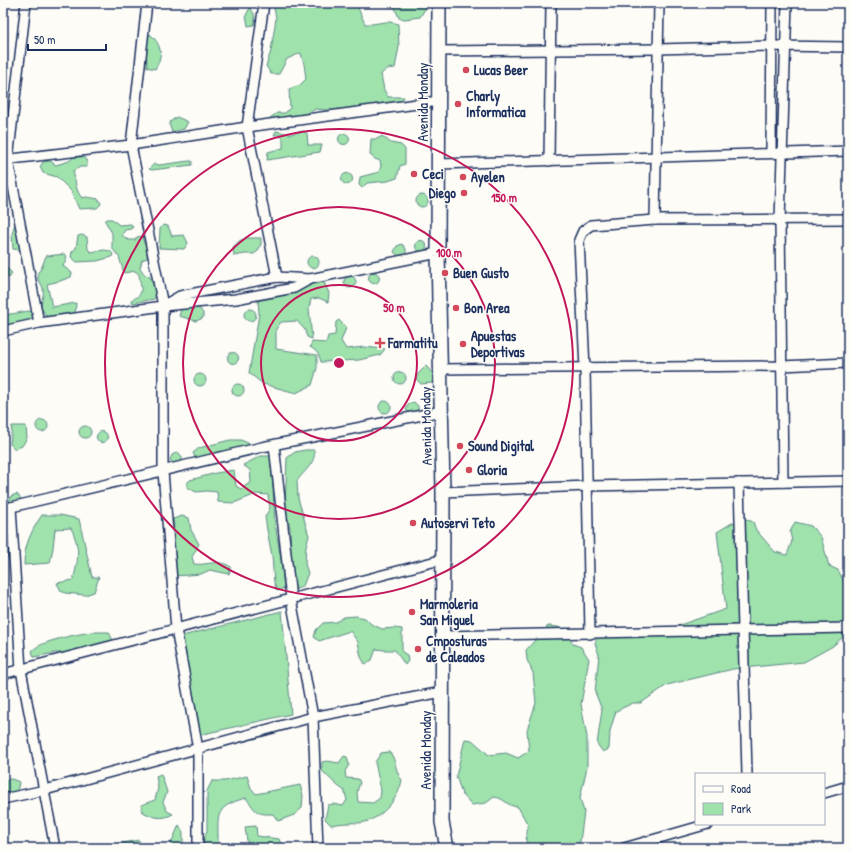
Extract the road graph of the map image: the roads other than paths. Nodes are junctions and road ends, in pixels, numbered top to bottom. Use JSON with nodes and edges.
{"nodes":[{"id":1,"x":26,"y":3,"type":"edge"},
{"id":2,"x":147,"y":3,"type":"edge"},
{"id":3,"x":264,"y":3,"type":"edge"},
{"id":4,"x":439,"y":3,"type":"edge"},
{"id":5,"x":551,"y":3,"type":"edge"},
{"id":6,"x":659,"y":3,"type":"edge"},
{"id":7,"x":772,"y":3,"type":"edge"},
{"id":8,"x":787,"y":3,"type":"edge"},
{"id":9,"x":772,"y":46,"type":"junction"},
{"id":10,"x":787,"y":47,"type":"junction"},
{"id":11,"x":848,"y":47,"type":"edge"},
{"id":12,"x":658,"y":49,"type":"junction"},
{"id":13,"x":550,"y":50,"type":"junction"},
{"id":14,"x":439,"y":51,"type":"junction"},
{"id":15,"x":439,"y":101,"type":"junction"},
{"id":16,"x":247,"y":127,"type":"junction"},
{"id":17,"x":131,"y":145,"type":"junction"},
{"id":18,"x":848,"y":151,"type":"edge"},
{"id":19,"x":771,"y":153,"type":"junction"},
{"id":20,"x":783,"y":153,"type":"junction"},
{"id":21,"x":656,"y":157,"type":"junction"},
{"id":22,"x":5,"y":160,"type":"edge"},
{"id":23,"x":549,"y":161,"type":"junction"},
{"id":24,"x":440,"y":164,"type":"junction"},
{"id":25,"x":848,"y":219,"type":"edge"},
{"id":26,"x":655,"y":220,"type":"junction"},
{"id":27,"x":780,"y":220,"type":"junction"},
{"id":28,"x":438,"y":253,"type":"junction"},
{"id":29,"x":277,"y":277,"type":"junction"},
{"id":30,"x":310,"y":279,"type":"junction"},
{"id":31,"x":163,"y":306,"type":"junction"},
{"id":32,"x":39,"y":323,"type":"junction"},
{"id":33,"x":3,"y":331,"type":"edge"},
{"id":34,"x":848,"y":363,"type":"edge"},
{"id":35,"x":781,"y":366,"type":"junction"},
{"id":36,"x":585,"y":368,"type":"junction"},
{"id":37,"x":441,"y":370,"type":"junction"},
{"id":38,"x":442,"y":411,"type":"junction"},
{"id":39,"x":274,"y":445,"type":"junction"},
{"id":40,"x":163,"y":472,"type":"junction"},
{"id":41,"x":848,"y":481,"type":"edge"},
{"id":42,"x":783,"y":482,"type":"junction"},
{"id":43,"x":739,"y":483,"type":"junction"},
{"id":44,"x":588,"y":486,"type":"junction"},
{"id":45,"x":443,"y":492,"type":"junction"},
{"id":46,"x":7,"y":508,"type":"edge"},
{"id":47,"x":444,"y":559,"type":"junction"},
{"id":48,"x":291,"y":599,"type":"junction"},
{"id":49,"x":848,"y":628,"type":"edge"},
{"id":50,"x":176,"y":629,"type":"junction"},
{"id":51,"x":742,"y":631,"type":"junction"},
{"id":52,"x":590,"y":634,"type":"junction"},
{"id":53,"x":443,"y":636,"type":"junction"},
{"id":54,"x":21,"y":670,"type":"junction"},
{"id":55,"x":3,"y":674,"type":"edge"},
{"id":56,"x":442,"y":692,"type":"junction"},
{"id":57,"x":313,"y":718,"type":"junction"},
{"id":58,"x":198,"y":749,"type":"junction"},
{"id":59,"x":747,"y":773,"type":"edge"},
{"id":60,"x":848,"y":786,"type":"edge"},
{"id":61,"x":45,"y":790,"type":"junction"},
{"id":62,"x":825,"y":793,"type":"edge"},
{"id":63,"x":3,"y":799,"type":"edge"},
{"id":64,"x":704,"y":825,"type":"edge"},
{"id":65,"x":55,"y":848,"type":"edge"},
{"id":66,"x":198,"y":848,"type":"edge"},
{"id":67,"x":318,"y":848,"type":"edge"},
{"id":68,"x":447,"y":848,"type":"edge"},
{"id":69,"x":624,"y":848,"type":"edge"}],
"edges":[{"from":1,"to":22,"type":"street"},
{"from":2,"to":17,"type":"street"},
{"from":3,"to":16,"type":"street"},
{"from":4,"to":14,"type":"main road","name":"Avenida Monday"},
{"from":5,"to":13,"type":"street"},
{"from":6,"to":12,"type":"street"},
{"from":7,"to":9,"type":"street"},
{"from":8,"to":10,"type":"street"},
{"from":9,"to":10,"type":"street"},
{"from":9,"to":12,"type":"street"},
{"from":9,"to":19,"type":"street"},
{"from":10,"to":11,"type":"street"},
{"from":10,"to":20,"type":"street"},
{"from":12,"to":13,"type":"street"},
{"from":12,"to":21,"type":"street"},
{"from":13,"to":14,"type":"street"},
{"from":13,"to":23,"type":"street"},
{"from":14,"to":15,"type":"main road","name":"Avenida Monday"},
{"from":15,"to":16,"type":"street"},
{"from":15,"to":24,"type":"main road","name":"Avenida Monday"},
{"from":16,"to":17,"type":"street"},
{"from":16,"to":29,"type":"street"},
{"from":17,"to":22,"type":"street"},
{"from":17,"to":31,"type":"street"},
{"from":18,"to":20,"type":"street"},
{"from":19,"to":20,"type":"street"},
{"from":19,"to":21,"type":"street"},
{"from":20,"to":27,"type":"street"},
{"from":21,"to":23,"type":"street"},
{"from":21,"to":26,"type":"street"},
{"from":22,"to":32,"type":"street"},
{"from":23,"to":24,"type":"street"},
{"from":24,"to":28,"type":"main road","name":"Avenida Monday"},
{"from":25,"to":27,"type":"street"},
{"from":26,"to":27,"type":"street"},
{"from":26,"to":36,"type":"street"},
{"from":27,"to":35,"type":"street"},
{"from":28,"to":30,"type":"street"},
{"from":28,"to":37,"type":"main road","name":"Avenida Monday"},
{"from":29,"to":30,"type":"street"},
{"from":29,"to":31,"type":"street"},
{"from":30,"to":31,"type":"street"},
{"from":31,"to":32,"type":"street"},
{"from":31,"to":40,"type":"street"},
{"from":32,"to":33,"type":"street"},
{"from":34,"to":35,"type":"street"},
{"from":35,"to":36,"type":"street"},
{"from":35,"to":42,"type":"street"},
{"from":36,"to":37,"type":"street"},
{"from":36,"to":44,"type":"street"},
{"from":37,"to":38,"type":"main road","name":"Avenida Monday"},
{"from":38,"to":39,"type":"street"},
{"from":38,"to":45,"type":"main road","name":"Avenida Monday"},
{"from":39,"to":40,"type":"street"},
{"from":39,"to":48,"type":"street"},
{"from":40,"to":46,"type":"street"},
{"from":40,"to":50,"type":"street"},
{"from":41,"to":42,"type":"street"},
{"from":42,"to":43,"type":"street"},
{"from":43,"to":44,"type":"street"},
{"from":43,"to":51,"type":"street"},
{"from":44,"to":45,"type":"street"},
{"from":44,"to":52,"type":"street"},
{"from":45,"to":47,"type":"main road","name":"Avenida Monday"},
{"from":46,"to":54,"type":"street"},
{"from":47,"to":48,"type":"street"},
{"from":47,"to":53,"type":"main road","name":"Avenida Monday"},
{"from":48,"to":50,"type":"street"},
{"from":48,"to":57,"type":"street"},
{"from":49,"to":51,"type":"street"},
{"from":50,"to":54,"type":"street"},
{"from":50,"to":58,"type":"street"},
{"from":51,"to":52,"type":"street"},
{"from":51,"to":59,"type":"street"},
{"from":52,"to":53,"type":"street"},
{"from":53,"to":56,"type":"main road","name":"Avenida Monday"},
{"from":54,"to":55,"type":"street"},
{"from":54,"to":61,"type":"street"},
{"from":56,"to":57,"type":"street"},
{"from":56,"to":68,"type":"main road","name":"Avenida Monday"},
{"from":57,"to":58,"type":"street"},
{"from":57,"to":67,"type":"street"},
{"from":58,"to":61,"type":"street"},
{"from":58,"to":66,"type":"street"},
{"from":60,"to":62,"type":"street"},
{"from":61,"to":63,"type":"street"},
{"from":61,"to":65,"type":"street"},
{"from":64,"to":69,"type":"street"}]}
